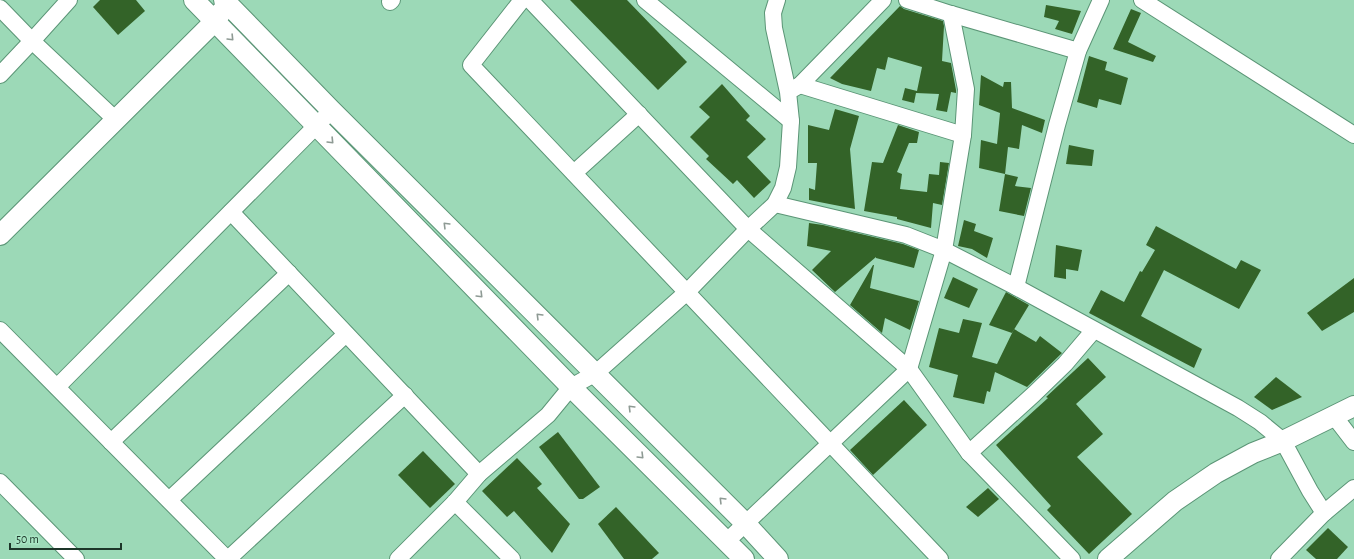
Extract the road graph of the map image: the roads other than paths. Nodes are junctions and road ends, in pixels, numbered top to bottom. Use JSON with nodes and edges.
{"nodes":[{"id":1,"x":69,"y":0,"type":"edge"},
{"id":2,"x":194,"y":0,"type":"edge"},
{"id":3,"x":522,"y":0,"type":"edge"},
{"id":4,"x":530,"y":0,"type":"edge"},
{"id":5,"x":645,"y":0,"type":"edge"},
{"id":6,"x":777,"y":0,"type":"edge"},
{"id":7,"x":883,"y":0,"type":"edge"},
{"id":8,"x":907,"y":0,"type":"edge"},
{"id":9,"x":1101,"y":0,"type":"edge"},
{"id":10,"x":1142,"y":0,"type":"edge"},
{"id":11,"x":228,"y":1,"type":"edge"},
{"id":12,"x":0,"y":8,"type":"edge"},
{"id":13,"x":951,"y":14,"type":"junction"},
{"id":14,"x":215,"y":21,"type":"junction"},
{"id":15,"x":32,"y":41,"type":"junction"},
{"id":16,"x":1078,"y":51,"type":"junction"},
{"id":17,"x":0,"y":75,"type":"edge"},
{"id":18,"x":794,"y":89,"type":"junction"},
{"id":19,"x":331,"y":110,"type":"junction"},
{"id":20,"x":639,"y":114,"type":"junction"},
{"id":21,"x":116,"y":120,"type":"junction"},
{"id":22,"x":790,"y":121,"type":"junction"},
{"id":23,"x":317,"y":126,"type":"junction"},
{"id":24,"x":963,"y":135,"type":"junction"},
{"id":25,"x":1354,"y":136,"type":"edge"},
{"id":26,"x":574,"y":173,"type":"junction"},
{"id":27,"x":775,"y":204,"type":"junction"},
{"id":28,"x":231,"y":212,"type":"junction"},
{"id":29,"x":748,"y":229,"type":"junction"},
{"id":30,"x":0,"y":235,"type":"edge"},
{"id":31,"x":944,"y":250,"type":"junction"},
{"id":32,"x":479,"y":257,"type":"junction"},
{"id":33,"x":289,"y":273,"type":"junction"},
{"id":34,"x":460,"y":274,"type":"junction"},
{"id":35,"x":1016,"y":287,"type":"junction"},
{"id":36,"x":687,"y":292,"type":"junction"},
{"id":37,"x":0,"y":330,"type":"edge"},
{"id":38,"x":1094,"y":330,"type":"junction"},
{"id":39,"x":346,"y":334,"type":"junction"},
{"id":40,"x":909,"y":370,"type":"junction"},
{"id":41,"x":596,"y":373,"type":"junction"},
{"id":42,"x":57,"y":387,"type":"junction"},
{"id":43,"x":571,"y":387,"type":"junction"},
{"id":44,"x":405,"y":395,"type":"junction"},
{"id":45,"x":1354,"y":406,"type":"edge"},
{"id":46,"x":1334,"y":416,"type":"junction"},
{"id":47,"x":1283,"y":441,"type":"junction"},
{"id":48,"x":111,"y":442,"type":"junction"},
{"id":49,"x":1354,"y":442,"type":"edge"},
{"id":50,"x":830,"y":444,"type":"junction"},
{"id":51,"x":969,"y":454,"type":"junction"},
{"id":52,"x":479,"y":474,"type":"junction"},
{"id":53,"x":0,"y":482,"type":"edge"},
{"id":54,"x":1354,"y":488,"type":"edge"},
{"id":55,"x":169,"y":500,"type":"junction"},
{"id":56,"x":455,"y":502,"type":"junction"},
{"id":57,"x":1324,"y":513,"type":"junction"},
{"id":58,"x":745,"y":523,"type":"junction"},
{"id":59,"x":727,"y":541,"type":"junction"},
{"id":60,"x":1286,"y":556,"type":"edge"},
{"id":61,"x":76,"y":559,"type":"edge"},
{"id":62,"x":227,"y":559,"type":"edge"},
{"id":63,"x":398,"y":559,"type":"edge"},
{"id":64,"x":512,"y":559,"type":"edge"},
{"id":65,"x":744,"y":559,"type":"edge"},
{"id":66,"x":778,"y":559,"type":"edge"},
{"id":67,"x":940,"y":559,"type":"edge"},
{"id":68,"x":1072,"y":559,"type":"edge"},
{"id":69,"x":1108,"y":559,"type":"edge"}],
"edges":[{"from":1,"to":15,"type":"street"},
{"from":2,"to":14,"type":"street"},
{"from":3,"to":26,"type":"street"},
{"from":4,"to":20,"type":"street"},
{"from":5,"to":22,"type":"street"},
{"from":6,"to":18,"type":"street"},
{"from":7,"to":18,"type":"street"},
{"from":8,"to":13,"type":"street"},
{"from":9,"to":16,"type":"street"},
{"from":10,"to":25,"type":"street"},
{"from":11,"to":14,"type":"street"},
{"from":11,"to":19,"type":"street"},
{"from":12,"to":15,"type":"street"},
{"from":13,"to":16,"type":"street"},
{"from":13,"to":24,"type":"street"},
{"from":14,"to":21,"type":"street"},
{"from":14,"to":23,"type":"street","one_way":true},
{"from":15,"to":17,"type":"street"},
{"from":15,"to":21,"type":"street"},
{"from":16,"to":35,"type":"street"},
{"from":18,"to":22,"type":"street"},
{"from":18,"to":24,"type":"street"},
{"from":19,"to":23,"type":"street"},
{"from":32,"to":19,"type":"street","one_way":true},
{"from":20,"to":26,"type":"street"},
{"from":20,"to":29,"type":"street"},
{"from":21,"to":30,"type":"street"},
{"from":22,"to":27,"type":"street"},
{"from":23,"to":28,"type":"street"},
{"from":23,"to":34,"type":"street","one_way":true},
{"from":24,"to":31,"type":"street"},
{"from":26,"to":36,"type":"street"},
{"from":27,"to":29,"type":"street"},
{"from":27,"to":31,"type":"street"},
{"from":28,"to":33,"type":"street"},
{"from":28,"to":42,"type":"street"},
{"from":29,"to":36,"type":"street"},
{"from":29,"to":40,"type":"street"},
{"from":31,"to":35,"type":"street"},
{"from":31,"to":40,"type":"street"},
{"from":32,"to":34,"type":"street"},
{"from":41,"to":32,"type":"street","one_way":true},
{"from":33,"to":39,"type":"street"},
{"from":33,"to":48,"type":"street"},
{"from":34,"to":43,"type":"street","one_way":true},
{"from":35,"to":38,"type":"street"},
{"from":36,"to":41,"type":"street"},
{"from":36,"to":50,"type":"street"},
{"from":37,"to":42,"type":"street"},
{"from":38,"to":47,"type":"street"},
{"from":38,"to":51,"type":"street"},
{"from":39,"to":44,"type":"street"},
{"from":39,"to":55,"type":"street"},
{"from":40,"to":50,"type":"street"},
{"from":40,"to":51,"type":"street"},
{"from":41,"to":43,"type":"street"},
{"from":58,"to":41,"type":"street","one_way":true},
{"from":42,"to":48,"type":"street"},
{"from":43,"to":52,"type":"street"},
{"from":43,"to":59,"type":"street","one_way":true},
{"from":44,"to":52,"type":"street"},
{"from":44,"to":62,"type":"street"},
{"from":45,"to":46,"type":"street"},
{"from":46,"to":47,"type":"street"},
{"from":46,"to":49,"type":"street"},
{"from":47,"to":57,"type":"street"},
{"from":47,"to":69,"type":"street"},
{"from":48,"to":55,"type":"street"},
{"from":50,"to":58,"type":"street"},
{"from":50,"to":67,"type":"street"},
{"from":51,"to":68,"type":"street"},
{"from":52,"to":56,"type":"street"},
{"from":53,"to":61,"type":"street"},
{"from":54,"to":57,"type":"street"},
{"from":55,"to":62,"type":"street"},
{"from":56,"to":63,"type":"street"},
{"from":56,"to":64,"type":"street"},
{"from":57,"to":60,"type":"street"},
{"from":58,"to":59,"type":"street"},
{"from":58,"to":66,"type":"street"},
{"from":59,"to":65,"type":"street"}]}
